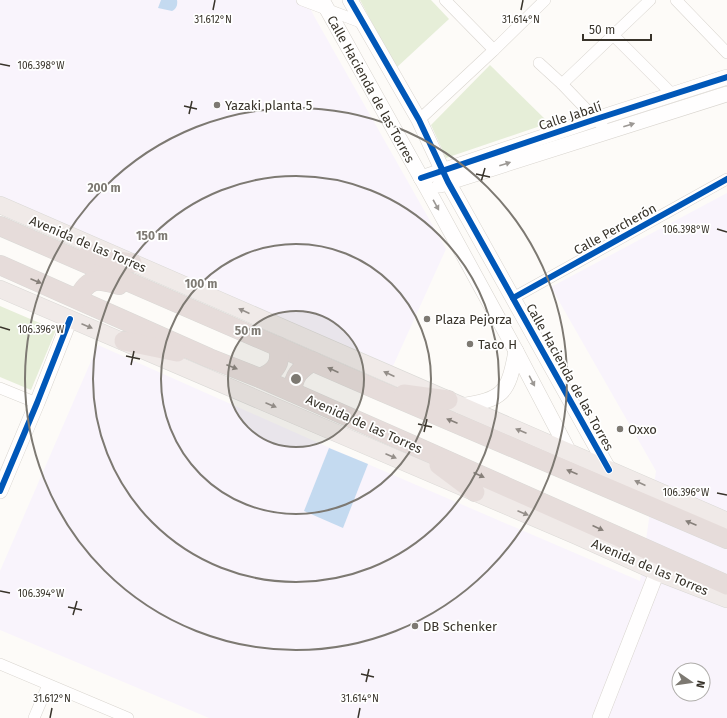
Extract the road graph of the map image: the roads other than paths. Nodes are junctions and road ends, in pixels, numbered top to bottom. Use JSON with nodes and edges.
{"nodes":[{"id":1,"x":302,"y":0,"type":"edge"},
{"id":2,"x":445,"y":0,"type":"edge"},
{"id":3,"x":545,"y":0,"type":"edge"},
{"id":4,"x":650,"y":0,"type":"edge"},
{"id":5,"x":676,"y":0,"type":"edge"},
{"id":6,"x":349,"y":1,"type":"edge"},
{"id":7,"x":325,"y":5,"type":"edge"},
{"id":8,"x":363,"y":23,"type":"junction"},
{"id":9,"x":613,"y":36,"type":"junction"},
{"id":10,"x":494,"y":50,"type":"junction"},
{"id":11,"x":727,"y":53,"type":"edge"},
{"id":12,"x":539,"y":63,"type":"dead end"},
{"id":13,"x":727,"y":77,"type":"edge"},
{"id":14,"x":562,"y":84,"type":"junction"},
{"id":15,"x":672,"y":94,"type":"junction"},
{"id":16,"x":727,"y":94,"type":"edge"},
{"id":17,"x":596,"y":119,"type":"junction"},
{"id":18,"x":418,"y":120,"type":"junction"},
{"id":19,"x":607,"y":132,"type":"junction"},
{"id":20,"x":446,"y":176,"type":"junction"},
{"id":21,"x":727,"y":179,"type":"edge"},
{"id":22,"x":425,"y":184,"type":"junction"},
{"id":23,"x":0,"y":205,"type":"edge"},
{"id":24,"x":0,"y":226,"type":"edge"},
{"id":25,"x":62,"y":252,"type":"junction"},
{"id":26,"x":132,"y":263,"type":"junction"},
{"id":27,"x":0,"y":265,"type":"edge"},
{"id":28,"x":0,"y":289,"type":"edge"},
{"id":29,"x":513,"y":298,"type":"junction"},
{"id":30,"x":78,"y":299,"type":"junction"},
{"id":31,"x":170,"y":300,"type":"junction"},
{"id":32,"x":70,"y":319,"type":"junction"},
{"id":33,"x":124,"y":341,"type":"junction"},
{"id":34,"x":278,"y":346,"type":"junction"},
{"id":35,"x":516,"y":351,"type":"junction"},
{"id":36,"x":209,"y":358,"type":"junction"},
{"id":37,"x":313,"y":361,"type":"junction"},
{"id":38,"x":260,"y":378,"type":"junction"},
{"id":39,"x":0,"y":388,"type":"edge"},
{"id":40,"x":564,"y":388,"type":"junction"},
{"id":41,"x":378,"y":390,"type":"junction"},
{"id":42,"x":292,"y":392,"type":"junction"},
{"id":43,"x":542,"y":400,"type":"junction"},
{"id":44,"x":37,"y":403,"type":"junction"},
{"id":45,"x":454,"y":403,"type":"junction"},
{"id":46,"x":410,"y":444,"type":"junction"},
{"id":47,"x":569,"y":452,"type":"junction"},
{"id":48,"x":609,"y":470,"type":"junction"},
{"id":49,"x":0,"y":491,"type":"edge"},
{"id":50,"x":476,"y":492,"type":"junction"},
{"id":51,"x":727,"y":521,"type":"edge"},
{"id":52,"x":727,"y":539,"type":"edge"},
{"id":53,"x":660,"y":573,"type":"junction"},
{"id":54,"x":727,"y":585,"type":"edge"},
{"id":55,"x":709,"y":591,"type":"junction"},
{"id":56,"x":727,"y":594,"type":"edge"},
{"id":57,"x":727,"y":599,"type":"edge"},
{"id":58,"x":0,"y":664,"type":"edge"},
{"id":59,"x":48,"y":685,"type":"junction"},
{"id":60,"x":34,"y":718,"type":"edge"},
{"id":61,"x":128,"y":718,"type":"edge"},
{"id":62,"x":600,"y":718,"type":"edge"},
{"id":63,"x":612,"y":718,"type":"edge"}],
"edges":[{"from":1,"to":7,"type":"street"},
{"from":2,"to":10,"type":"street"},
{"from":3,"to":10,"type":"street"},
{"from":4,"to":9,"type":"street"},
{"from":5,"to":11,"type":"street"},
{"from":6,"to":8,"type":"street","name":"Calle Hacienda de las Torres"},
{"from":7,"to":8,"type":"street"},
{"from":7,"to":22,"type":"street","name":"Calle Hacienda de las Torres"},
{"from":8,"to":18,"type":"street","name":"Calle Hacienda de las Torres"},
{"from":9,"to":14,"type":"street"},
{"from":9,"to":15,"type":"street"},
{"from":10,"to":18,"type":"street"},
{"from":12,"to":14,"type":"street"},
{"from":13,"to":15,"type":"street","name":"Calle Jabalí"},
{"from":14,"to":17,"type":"street"},
{"from":15,"to":17,"type":"street","name":"Calle Jabalí"},
{"from":19,"to":16,"type":"street","name":"Calle Jabalí","one_way":true},
{"from":17,"to":19,"type":"street"},
{"from":17,"to":20,"type":"street","name":"Calle Jabalí"},
{"from":18,"to":20,"type":"street","name":"Calle Hacienda de las Torres"},
{"from":20,"to":19,"type":"street","name":"Calle Jabalí","one_way":true},
{"from":20,"to":22,"type":"street","name":"Calle Jabalí"},
{"from":20,"to":29,"type":"street","name":"Calle Hacienda de las Torres"},
{"from":21,"to":29,"type":"street","name":"Calle Percherón"},
{"from":22,"to":35,"type":"street","name":"Calle Hacienda de las Torres","one_way":true},
{"from":23,"to":26,"type":"main road","name":"Avenida de las Torres"},
{"from":24,"to":25,"type":"highway","name":"Avenida de las Torres"},
{"from":25,"to":26,"type":"highway"},
{"from":25,"to":31,"type":"highway","name":"Avenida de las Torres"},
{"from":45,"to":26,"type":"main road","name":"Avenida de las Torres","one_way":true},
{"from":27,"to":30,"type":"highway","name":"Avenida de las Torres","one_way":true},
{"from":28,"to":32,"type":"main road","name":"Avenida de las Torres"},
{"from":29,"to":40,"type":"street","name":"Calle Hacienda de las Torres"},
{"from":30,"to":31,"type":"highway"},
{"from":30,"to":36,"type":"highway","name":"Avenida de las Torres"},
{"from":31,"to":34,"type":"highway","name":"Avenida de las Torres"},
{"from":32,"to":33,"type":"main road","name":"Avenida de las Torres","one_way":true},
{"from":32,"to":44,"type":"street"},
{"from":33,"to":36,"type":"highway"},
{"from":33,"to":50,"type":"main road","name":"Avenida de las Torres","one_way":true},
{"from":34,"to":37,"type":"highway","name":"Avenida de las Torres"},
{"from":34,"to":38,"type":"highway"},
{"from":35,"to":43,"type":"street","name":"Calle Hacienda de las Torres","one_way":true},
{"from":35,"to":45,"type":"street"},
{"from":36,"to":38,"type":"highway","name":"Avenida de las Torres","one_way":true},
{"from":41,"to":37,"type":"highway","name":"Avenida de las Torres","one_way":true},
{"from":37,"to":42,"type":"highway"},
{"from":38,"to":42,"type":"highway","name":"Avenida de las Torres"},
{"from":39,"to":44,"type":"street"},
{"from":40,"to":43,"type":"street"},
{"from":40,"to":48,"type":"street","name":"Calle Hacienda de las Torres"},
{"from":41,"to":45,"type":"highway"},
{"from":52,"to":41,"type":"highway","name":"Avenida de las Torres","one_way":true},
{"from":42,"to":46,"type":"highway","name":"Avenida de las Torres"},
{"from":43,"to":47,"type":"street","name":"Calle Hacienda de las Torres"},
{"from":44,"to":49,"type":"street"},
{"from":47,"to":45,"type":"main road","name":"Avenida de las Torres","one_way":true},
{"from":46,"to":50,"type":"highway"},
{"from":46,"to":54,"type":"highway","name":"Avenida de las Torres","one_way":true},
{"from":47,"to":48,"type":"main road","name":"Avenida de las Torres"},
{"from":51,"to":48,"type":"main road","name":"Avenida de las Torres","one_way":true},
{"from":50,"to":53,"type":"main road","name":"Avenida de las Torres","one_way":true},
{"from":53,"to":55,"type":"main road","name":"Avenida de las Torres"},
{"from":53,"to":62,"type":"street"},
{"from":53,"to":63,"type":"street"},
{"from":55,"to":56,"type":"highway"},
{"from":55,"to":57,"type":"main road","name":"Avenida de las Torres"},
{"from":58,"to":59,"type":"street"},
{"from":59,"to":60,"type":"street"},
{"from":59,"to":61,"type":"street"}]}
